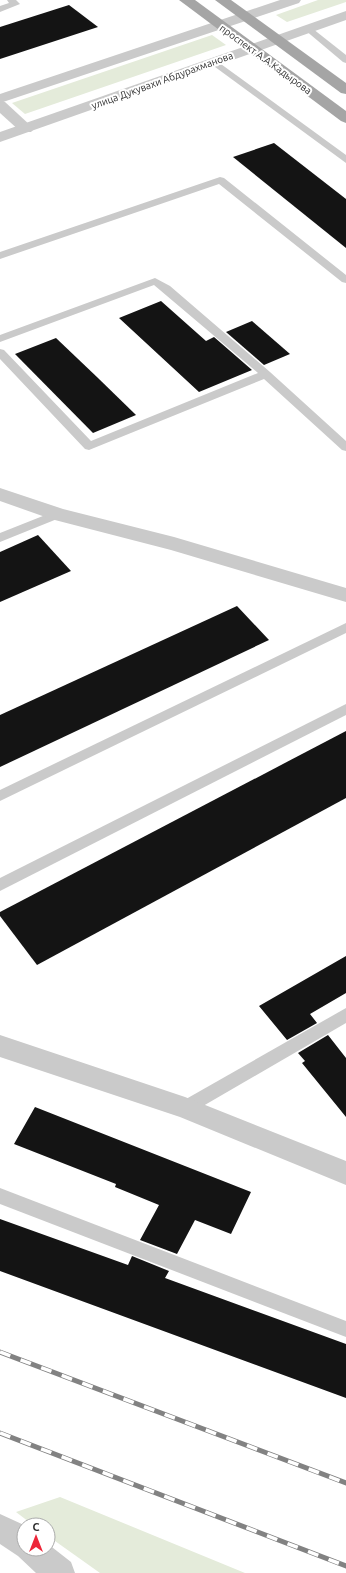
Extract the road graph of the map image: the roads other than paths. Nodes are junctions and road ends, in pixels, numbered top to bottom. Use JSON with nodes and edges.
{"nodes":[{"id":1,"x":11,"y":0,"type":"edge"},
{"id":2,"x":186,"y":0,"type":"edge"},
{"id":3,"x":222,"y":0,"type":"edge"},
{"id":4,"x":294,"y":0,"type":"edge"},
{"id":5,"x":0,"y":9,"type":"edge"},
{"id":6,"x":346,"y":15,"type":"edge"},
{"id":7,"x":245,"y":16,"type":"junction"},
{"id":8,"x":219,"y":25,"type":"junction"},
{"id":9,"x":308,"y":28,"type":"junction"},
{"id":10,"x":274,"y":40,"type":"junction"},
{"id":11,"x":251,"y":48,"type":"junction"},
{"id":12,"x":346,"y":60,"type":"edge"},
{"id":13,"x":214,"y":62,"type":"junction"},
{"id":14,"x":346,"y":90,"type":"edge"},
{"id":15,"x":0,"y":99,"type":"edge"},
{"id":16,"x":0,"y":105,"type":"edge"},
{"id":17,"x":346,"y":118,"type":"edge"},
{"id":18,"x":26,"y":128,"type":"junction"},
{"id":19,"x":0,"y":137,"type":"edge"},
{"id":20,"x":346,"y":160,"type":"edge"},
{"id":21,"x":0,"y":256,"type":"edge"},
{"id":22,"x":346,"y":280,"type":"edge"},
{"id":23,"x":0,"y":339,"type":"edge"},
{"id":24,"x":0,"y":352,"type":"edge"},
{"id":25,"x":266,"y":374,"type":"junction"},
{"id":26,"x":346,"y":447,"type":"edge"},
{"id":27,"x":0,"y":494,"type":"edge"},
{"id":28,"x":58,"y":514,"type":"junction"},
{"id":29,"x":0,"y":538,"type":"edge"},
{"id":30,"x":346,"y":595,"type":"edge"},
{"id":31,"x":346,"y":628,"type":"edge"},
{"id":32,"x":346,"y":709,"type":"edge"},
{"id":33,"x":0,"y":796,"type":"edge"},
{"id":34,"x":0,"y":885,"type":"edge"},
{"id":35,"x":346,"y":1015,"type":"edge"},
{"id":36,"x":0,"y":1046,"type":"edge"},
{"id":37,"x":185,"y":1108,"type":"junction"},
{"id":38,"x":346,"y":1173,"type":"edge"},
{"id":39,"x":0,"y":1196,"type":"edge"},
{"id":40,"x":346,"y":1329,"type":"edge"},
{"id":41,"x":0,"y":1529,"type":"edge"},
{"id":42,"x":16,"y":1537,"type":"edge"},
{"id":43,"x":40,"y":1557,"type":"edge"},
{"id":44,"x":60,"y":1573,"type":"edge"}],
"edges":[{"from":1,"to":5,"type":"lane"},
{"from":2,"to":8,"type":"main road","name":"проспект А.А.Кадырова"},
{"from":3,"to":7,"type":"main road","name":"проспект А.А.Кадырова"},
{"from":4,"to":7,"type":"street"},
{"from":6,"to":9,"type":"street","name":"улица Дукувахи Абдурахманова"},
{"from":7,"to":8,"type":"street"},
{"from":7,"to":10,"type":"main road","name":"проспект А.А.Кадырова"},
{"from":8,"to":11,"type":"main road","name":"проспект А.А.Кадырова"},
{"from":8,"to":15,"type":"street"},
{"from":9,"to":10,"type":"street","name":"улица Дукувахи Абдурахманова"},
{"from":9,"to":12,"type":"lane"},
{"from":10,"to":11,"type":"street","name":"улица Дукувахи Абдурахманова"},
{"from":10,"to":14,"type":"main road","name":"проспект А.А.Кадырова"},
{"from":11,"to":13,"type":"street","name":"улица Дукувахи Абдурахманова"},
{"from":11,"to":17,"type":"main road","name":"проспект А.А.Кадырова"},
{"from":13,"to":18,"type":"street","name":"улица Дукувахи Абдурахманова"},
{"from":13,"to":20,"type":"lane"},
{"from":16,"to":18,"type":"street"},
{"from":18,"to":19,"type":"street","name":"улица Дукувахи Абдурахманова"},
{"from":21,"to":22,"type":"lane"},
{"from":23,"to":25,"type":"lane"},
{"from":24,"to":25,"type":"lane"},
{"from":25,"to":26,"type":"lane"},
{"from":27,"to":28,"type":"street"},
{"from":28,"to":29,"type":"lane"},
{"from":28,"to":30,"type":"street"},
{"from":31,"to":33,"type":"lane"},
{"from":32,"to":34,"type":"lane"},
{"from":35,"to":37,"type":"lane"},
{"from":36,"to":37,"type":"street"},
{"from":37,"to":38,"type":"street"},
{"from":39,"to":40,"type":"lane"},
{"from":41,"to":42,"type":"street"},
{"from":43,"to":44,"type":"street"}]}
